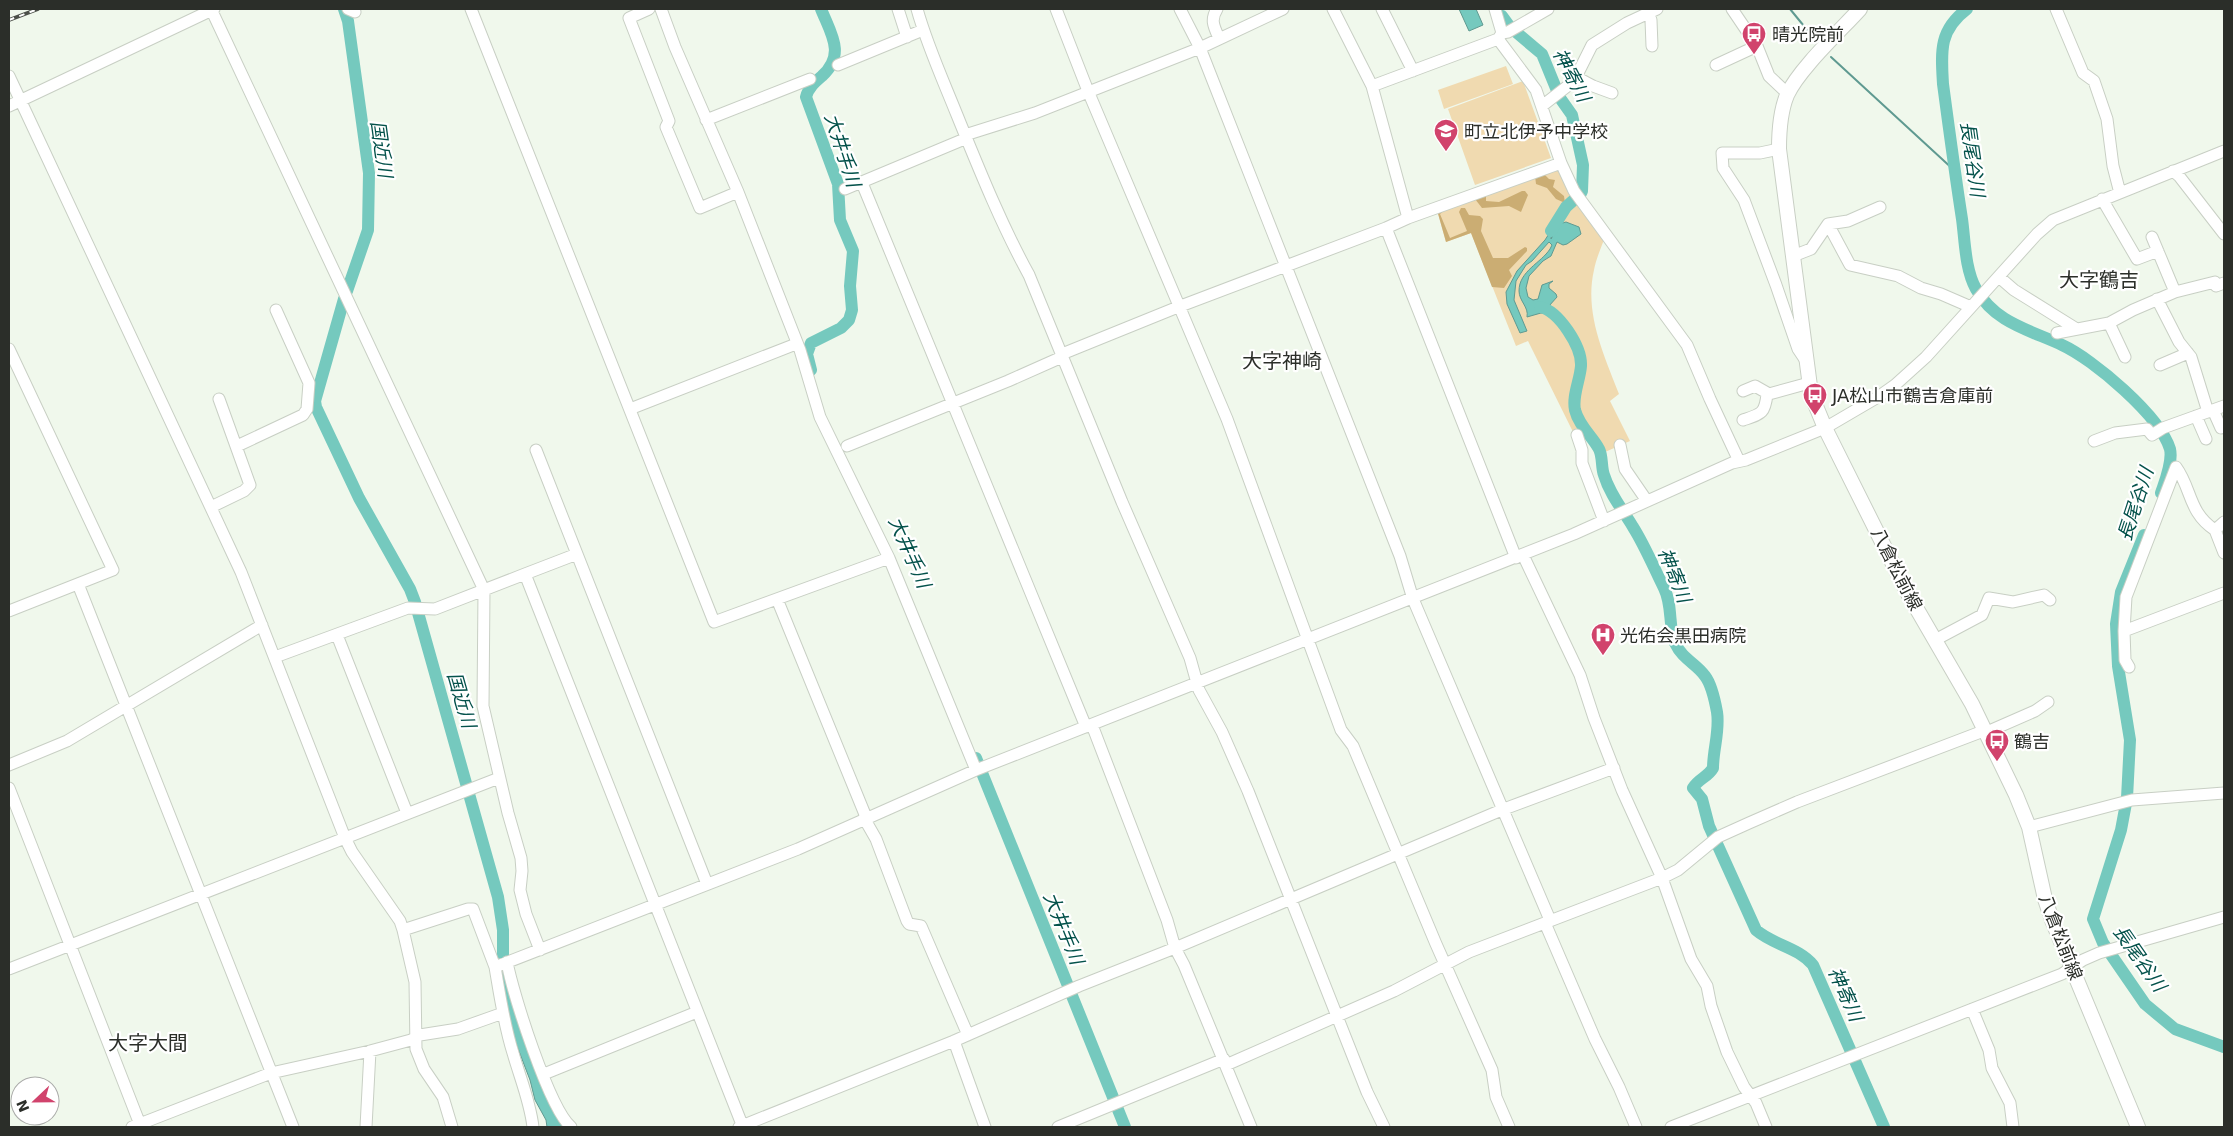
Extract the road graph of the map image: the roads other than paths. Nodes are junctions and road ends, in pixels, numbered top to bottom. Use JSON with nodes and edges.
{"nodes":[{"id":1,"x":213,"y":9,"type":"edge"},
{"id":2,"x":471,"y":9,"type":"edge"},
{"id":3,"x":649,"y":9,"type":"edge"},
{"id":4,"x":661,"y":9,"type":"edge"},
{"id":5,"x":898,"y":9,"type":"edge"},
{"id":6,"x":917,"y":9,"type":"edge"},
{"id":7,"x":1056,"y":9,"type":"edge"},
{"id":8,"x":1180,"y":9,"type":"edge"},
{"id":9,"x":1217,"y":9,"type":"edge"},
{"id":10,"x":1283,"y":9,"type":"edge"},
{"id":11,"x":1333,"y":9,"type":"edge"},
{"id":12,"x":1382,"y":9,"type":"edge"},
{"id":13,"x":1495,"y":9,"type":"edge"},
{"id":14,"x":1548,"y":9,"type":"edge"},
{"id":15,"x":1733,"y":9,"type":"edge"},
{"id":16,"x":1860,"y":9,"type":"edge"},
{"id":17,"x":2056,"y":9,"type":"edge"},
{"id":18,"x":1652,"y":11,"type":"edge"},
{"id":19,"x":1632,"y":14,"type":"edge"},
{"id":20,"x":923,"y":30,"type":"junction"},
{"id":21,"x":1507,"y":33,"type":"junction"},
{"id":22,"x":907,"y":37,"type":"junction"},
{"id":23,"x":1219,"y":38,"type":"junction"},
{"id":24,"x":1652,"y":46,"type":"dead end"},
{"id":25,"x":1757,"y":46,"type":"junction"},
{"id":26,"x":1200,"y":48,"type":"junction"},
{"id":27,"x":838,"y":65,"type":"dead end"},
{"id":28,"x":1716,"y":65,"type":"dead end"},
{"id":29,"x":1413,"y":71,"type":"junction"},
{"id":30,"x":9,"y":76,"type":"edge"},
{"id":31,"x":1576,"y":77,"type":"junction"},
{"id":32,"x":810,"y":79,"type":"dead end"},
{"id":33,"x":1372,"y":86,"type":"junction"},
{"id":34,"x":1088,"y":91,"type":"junction"},
{"id":35,"x":1612,"y":92,"type":"dead end"},
{"id":36,"x":1788,"y":94,"type":"junction"},
{"id":37,"x":20,"y":101,"type":"junction"},
{"id":38,"x":9,"y":106,"type":"edge"},
{"id":39,"x":1542,"y":106,"type":"junction"},
{"id":40,"x":706,"y":120,"type":"junction"},
{"id":41,"x":966,"y":137,"type":"junction"},
{"id":42,"x":1779,"y":149,"type":"junction"},
{"id":43,"x":2224,"y":151,"type":"edge"},
{"id":44,"x":1560,"y":163,"type":"junction"},
{"id":45,"x":2173,"y":171,"type":"junction"},
{"id":46,"x":862,"y":183,"type":"junction"},
{"id":47,"x":846,"y":189,"type":"dead end"},
{"id":48,"x":738,"y":192,"type":"junction"},
{"id":49,"x":2120,"y":193,"type":"junction"},
{"id":50,"x":2102,"y":199,"type":"junction"},
{"id":51,"x":1880,"y":208,"type":"dead end"},
{"id":52,"x":1408,"y":218,"type":"junction"},
{"id":53,"x":1828,"y":224,"type":"junction"},
{"id":54,"x":1386,"y":228,"type":"junction"},
{"id":55,"x":2224,"y":234,"type":"edge"},
{"id":56,"x":2152,"y":237,"type":"dead end"},
{"id":57,"x":2158,"y":251,"type":"junction"},
{"id":58,"x":1793,"y":256,"type":"junction"},
{"id":59,"x":1286,"y":266,"type":"junction"},
{"id":60,"x":1999,"y":277,"type":"junction"},
{"id":61,"x":2224,"y":283,"type":"edge"},
{"id":62,"x":2175,"y":292,"type":"junction"},
{"id":63,"x":2158,"y":299,"type":"junction"},
{"id":64,"x":1973,"y":304,"type":"junction"},
{"id":65,"x":1178,"y":306,"type":"junction"},
{"id":66,"x":276,"y":310,"type":"dead end"},
{"id":67,"x":2109,"y":323,"type":"junction"},
{"id":68,"x":2075,"y":328,"type":"junction"},
{"id":69,"x":2057,"y":332,"type":"dead end"},
{"id":70,"x":796,"y":344,"type":"junction"},
{"id":71,"x":9,"y":349,"type":"edge"},
{"id":72,"x":2188,"y":353,"type":"junction"},
{"id":73,"x":1062,"y":356,"type":"junction"},
{"id":74,"x":2126,"y":357,"type":"dead end"},
{"id":75,"x":1806,"y":360,"type":"junction"},
{"id":76,"x":2160,"y":365,"type":"dead end"},
{"id":77,"x":1809,"y":383,"type":"junction"},
{"id":78,"x":1743,"y":391,"type":"dead end"},
{"id":79,"x":1767,"y":394,"type":"junction"},
{"id":80,"x":219,"y":399,"type":"dead end"},
{"id":81,"x":952,"y":403,"type":"junction"},
{"id":82,"x":630,"y":409,"type":"junction"},
{"id":83,"x":2215,"y":410,"type":"edge"},
{"id":84,"x":2196,"y":416,"type":"junction"},
{"id":85,"x":1743,"y":420,"type":"dead end"},
{"id":86,"x":1825,"y":428,"type":"junction"},
{"id":87,"x":2221,"y":428,"type":"dead end"},
{"id":88,"x":1577,"y":435,"type":"dead end"},
{"id":89,"x":2206,"y":439,"type":"dead end"},
{"id":90,"x":2094,"y":441,"type":"dead end"},
{"id":91,"x":1620,"y":445,"type":"dead end"},
{"id":92,"x":237,"y":446,"type":"junction"},
{"id":93,"x":847,"y":446,"type":"dead end"},
{"id":94,"x":536,"y":450,"type":"dead end"},
{"id":95,"x":1739,"y":461,"type":"junction"},
{"id":96,"x":1647,"y":501,"type":"junction"},
{"id":97,"x":211,"y":507,"type":"junction"},
{"id":98,"x":1604,"y":521,"type":"junction"},
{"id":99,"x":2224,"y":522,"type":"edge"},
{"id":100,"x":2215,"y":530,"type":"junction"},
{"id":101,"x":2224,"y":553,"type":"edge"},
{"id":102,"x":577,"y":554,"type":"junction"},
{"id":103,"x":1520,"y":556,"type":"junction"},
{"id":104,"x":889,"y":558,"type":"junction"},
{"id":105,"x":525,"y":574,"type":"junction"},
{"id":106,"x":78,"y":584,"type":"junction"},
{"id":107,"x":484,"y":590,"type":"junction"},
{"id":108,"x":2224,"y":593,"type":"edge"},
{"id":109,"x":777,"y":599,"type":"junction"},
{"id":110,"x":1413,"y":599,"type":"junction"},
{"id":111,"x":2050,"y":600,"type":"dead end"},
{"id":112,"x":9,"y":611,"type":"edge"},
{"id":113,"x":262,"y":625,"type":"junction"},
{"id":114,"x":2124,"y":631,"type":"junction"},
{"id":115,"x":337,"y":634,"type":"junction"},
{"id":116,"x":1308,"y":640,"type":"junction"},
{"id":117,"x":1935,"y":640,"type":"junction"},
{"id":118,"x":275,"y":658,"type":"junction"},
{"id":119,"x":2129,"y":667,"type":"dead end"},
{"id":120,"x":1198,"y":684,"type":"junction"},
{"id":121,"x":2048,"y":702,"type":"dead end"},
{"id":122,"x":127,"y":705,"type":"junction"},
{"id":123,"x":1089,"y":726,"type":"junction"},
{"id":124,"x":1987,"y":731,"type":"junction"},
{"id":125,"x":9,"y":765,"type":"edge"},
{"id":126,"x":1614,"y":768,"type":"junction"},
{"id":127,"x":976,"y":770,"type":"junction"},
{"id":128,"x":499,"y":778,"type":"junction"},
{"id":129,"x":9,"y":788,"type":"edge"},
{"id":130,"x":2224,"y":793,"type":"edge"},
{"id":131,"x":1504,"y":809,"type":"junction"},
{"id":132,"x":407,"y":813,"type":"junction"},
{"id":133,"x":865,"y":818,"type":"junction"},
{"id":134,"x":2028,"y":827,"type":"junction"},
{"id":135,"x":344,"y":838,"type":"junction"},
{"id":136,"x":1399,"y":853,"type":"junction"},
{"id":137,"x":1662,"y":878,"type":"junction"},
{"id":138,"x":706,"y":884,"type":"junction"},
{"id":139,"x":201,"y":894,"type":"junction"},
{"id":140,"x":1290,"y":898,"type":"junction"},
{"id":141,"x":655,"y":905,"type":"junction"},
{"id":142,"x":2224,"y":917,"type":"edge"},
{"id":143,"x":1548,"y":922,"type":"junction"},
{"id":144,"x":404,"y":930,"type":"junction"},
{"id":145,"x":70,"y":945,"type":"junction"},
{"id":146,"x":1175,"y":948,"type":"junction"},
{"id":147,"x":540,"y":950,"type":"junction"},
{"id":148,"x":1446,"y":963,"type":"junction"},
{"id":149,"x":502,"y":964,"type":"junction"},
{"id":150,"x":2072,"y":968,"type":"junction"},
{"id":151,"x":9,"y":970,"type":"edge"},
{"id":152,"x":1972,"y":1009,"type":"junction"},
{"id":153,"x":697,"y":1012,"type":"junction"},
{"id":154,"x":503,"y":1013,"type":"junction"},
{"id":155,"x":1337,"y":1015,"type":"junction"},
{"id":156,"x":968,"y":1035,"type":"junction"},
{"id":157,"x":415,"y":1038,"type":"junction"},
{"id":158,"x":954,"y":1041,"type":"junction"},
{"id":159,"x":370,"y":1051,"type":"junction"},
{"id":160,"x":1225,"y":1062,"type":"junction"},
{"id":161,"x":270,"y":1073,"type":"junction"},
{"id":162,"x":544,"y":1074,"type":"junction"},
{"id":163,"x":1751,"y":1095,"type":"junction"},
{"id":164,"x":138,"y":1126,"type":"edge"},
{"id":165,"x":293,"y":1127,"type":"edge"},
{"id":166,"x":366,"y":1127,"type":"edge"},
{"id":167,"x":452,"y":1127,"type":"edge"},
{"id":168,"x":533,"y":1127,"type":"edge"},
{"id":169,"x":571,"y":1127,"type":"edge"},
{"id":170,"x":741,"y":1127,"type":"edge"},
{"id":171,"x":986,"y":1127,"type":"edge"},
{"id":172,"x":1058,"y":1127,"type":"edge"},
{"id":173,"x":1251,"y":1127,"type":"edge"},
{"id":174,"x":1384,"y":1127,"type":"edge"},
{"id":175,"x":1509,"y":1127,"type":"edge"},
{"id":176,"x":1636,"y":1127,"type":"edge"},
{"id":177,"x":1671,"y":1127,"type":"edge"},
{"id":178,"x":1766,"y":1127,"type":"edge"},
{"id":179,"x":2013,"y":1127,"type":"edge"},
{"id":180,"x":2138,"y":1127,"type":"edge"}],
"edges":[{"from":1,"to":37,"type":"street"},
{"from":1,"to":107,"type":"street"},
{"from":2,"to":82,"type":"street"},
{"from":3,"to":48,"type":"street"},
{"from":4,"to":40,"type":"street"},
{"from":5,"to":22,"type":"street"},
{"from":6,"to":20,"type":"street"},
{"from":7,"to":34,"type":"street"},
{"from":8,"to":26,"type":"street"},
{"from":9,"to":23,"type":"street"},
{"from":10,"to":23,"type":"street"},
{"from":11,"to":33,"type":"street"},
{"from":12,"to":29,"type":"street"},
{"from":13,"to":21,"type":"street"},
{"from":14,"to":21,"type":"street"},
{"from":15,"to":25,"type":"street"},
{"from":16,"to":36,"type":"main road","name":"八倉松前線"},
{"from":17,"to":49,"type":"street"},
{"from":18,"to":19,"type":"street"},
{"from":18,"to":24,"type":"street"},
{"from":19,"to":31,"type":"street"},
{"from":20,"to":22,"type":"street"},
{"from":20,"to":41,"type":"street"},
{"from":21,"to":29,"type":"street"},
{"from":21,"to":39,"type":"street"},
{"from":22,"to":27,"type":"street"},
{"from":23,"to":26,"type":"street"},
{"from":25,"to":28,"type":"street"},
{"from":25,"to":36,"type":"street"},
{"from":26,"to":34,"type":"street"},
{"from":26,"to":59,"type":"street"},
{"from":29,"to":33,"type":"street"},
{"from":30,"to":37,"type":"street"},
{"from":31,"to":35,"type":"street"},
{"from":31,"to":39,"type":"street"},
{"from":32,"to":40,"type":"street"},
{"from":33,"to":52,"type":"street"},
{"from":34,"to":41,"type":"street"},
{"from":34,"to":65,"type":"street"},
{"from":36,"to":42,"type":"main road","name":"八倉松前線"},
{"from":37,"to":38,"type":"street"},
{"from":37,"to":97,"type":"street"},
{"from":39,"to":44,"type":"street"},
{"from":40,"to":48,"type":"street"},
{"from":41,"to":46,"type":"street"},
{"from":41,"to":73,"type":"street"},
{"from":42,"to":58,"type":"main road","name":"八倉松前線"},
{"from":42,"to":75,"type":"street"},
{"from":43,"to":45,"type":"street"},
{"from":44,"to":52,"type":"street"},
{"from":44,"to":95,"type":"street"},
{"from":45,"to":49,"type":"street"},
{"from":45,"to":55,"type":"street"},
{"from":46,"to":47,"type":"street"},
{"from":46,"to":81,"type":"street"},
{"from":48,"to":70,"type":"street"},
{"from":49,"to":50,"type":"street"},
{"from":50,"to":57,"type":"street"},
{"from":50,"to":60,"type":"street"},
{"from":51,"to":53,"type":"street"},
{"from":52,"to":54,"type":"street"},
{"from":53,"to":58,"type":"street"},
{"from":53,"to":64,"type":"street"},
{"from":54,"to":59,"type":"street"},
{"from":54,"to":103,"type":"street"},
{"from":56,"to":57,"type":"street"},
{"from":57,"to":62,"type":"street"},
{"from":58,"to":75,"type":"main road","name":"八倉松前線"},
{"from":59,"to":65,"type":"street"},
{"from":59,"to":110,"type":"street"},
{"from":60,"to":64,"type":"street"},
{"from":60,"to":68,"type":"street"},
{"from":61,"to":62,"type":"street"},
{"from":62,"to":63,"type":"street"},
{"from":63,"to":67,"type":"street"},
{"from":63,"to":72,"type":"street"},
{"from":64,"to":86,"type":"street"},
{"from":65,"to":73,"type":"street"},
{"from":65,"to":116,"type":"street"},
{"from":66,"to":92,"type":"street"},
{"from":67,"to":68,"type":"street"},
{"from":67,"to":74,"type":"street"},
{"from":68,"to":69,"type":"street"},
{"from":70,"to":82,"type":"street"},
{"from":70,"to":104,"type":"street"},
{"from":71,"to":106,"type":"street"},
{"from":72,"to":76,"type":"street"},
{"from":72,"to":83,"type":"street"},
{"from":73,"to":81,"type":"street"},
{"from":73,"to":120,"type":"street"},
{"from":75,"to":77,"type":"main road","name":"八倉松前線"},
{"from":77,"to":79,"type":"street"},
{"from":77,"to":86,"type":"main road","name":"八倉松前線"},
{"from":78,"to":79,"type":"street"},
{"from":79,"to":85,"type":"street"},
{"from":80,"to":92,"type":"street"},
{"from":81,"to":93,"type":"street"},
{"from":81,"to":123,"type":"street"},
{"from":82,"to":109,"type":"street"},
{"from":83,"to":84,"type":"street"},
{"from":83,"to":87,"type":"street"},
{"from":84,"to":89,"type":"street"},
{"from":84,"to":90,"type":"street"},
{"from":86,"to":95,"type":"street"},
{"from":86,"to":117,"type":"main road","name":"八倉松前線"},
{"from":88,"to":98,"type":"street"},
{"from":91,"to":96,"type":"street"},
{"from":92,"to":97,"type":"street"},
{"from":94,"to":102,"type":"street"},
{"from":95,"to":96,"type":"street"},
{"from":96,"to":98,"type":"street"},
{"from":97,"to":113,"type":"street"},
{"from":98,"to":103,"type":"street"},
{"from":99,"to":100,"type":"street"},
{"from":100,"to":101,"type":"street"},
{"from":100,"to":114,"type":"street"},
{"from":102,"to":105,"type":"street"},
{"from":102,"to":138,"type":"street"},
{"from":103,"to":110,"type":"street"},
{"from":103,"to":126,"type":"street"},
{"from":104,"to":109,"type":"street"},
{"from":104,"to":127,"type":"street"},
{"from":105,"to":107,"type":"street"},
{"from":105,"to":141,"type":"street"},
{"from":106,"to":112,"type":"street"},
{"from":106,"to":122,"type":"street"},
{"from":107,"to":115,"type":"street"},
{"from":107,"to":128,"type":"street"},
{"from":108,"to":114,"type":"street"},
{"from":109,"to":133,"type":"street"},
{"from":110,"to":116,"type":"street"},
{"from":110,"to":131,"type":"street"},
{"from":111,"to":117,"type":"street"},
{"from":113,"to":118,"type":"street"},
{"from":113,"to":122,"type":"street"},
{"from":114,"to":119,"type":"street"},
{"from":115,"to":118,"type":"street"},
{"from":115,"to":132,"type":"street"},
{"from":116,"to":120,"type":"street"},
{"from":116,"to":136,"type":"street"},
{"from":117,"to":124,"type":"main road","name":"八倉松前線"},
{"from":118,"to":135,"type":"street"},
{"from":120,"to":123,"type":"street"},
{"from":120,"to":140,"type":"street"},
{"from":121,"to":124,"type":"street"},
{"from":122,"to":125,"type":"street"},
{"from":122,"to":139,"type":"street"},
{"from":123,"to":127,"type":"street"},
{"from":123,"to":146,"type":"street"},
{"from":124,"to":134,"type":"main road","name":"八倉松前線"},
{"from":124,"to":137,"type":"street"},
{"from":126,"to":131,"type":"street"},
{"from":126,"to":137,"type":"street"},
{"from":127,"to":133,"type":"street"},
{"from":128,"to":132,"type":"street"},
{"from":128,"to":147,"type":"street"},
{"from":129,"to":145,"type":"street"},
{"from":130,"to":134,"type":"street"},
{"from":131,"to":136,"type":"street"},
{"from":131,"to":143,"type":"street"},
{"from":132,"to":135,"type":"street"},
{"from":133,"to":138,"type":"street"},
{"from":133,"to":156,"type":"street"},
{"from":134,"to":150,"type":"main road","name":"八倉松前線"},
{"from":135,"to":139,"type":"street"},
{"from":135,"to":144,"type":"street"},
{"from":136,"to":140,"type":"street"},
{"from":136,"to":148,"type":"street"},
{"from":137,"to":143,"type":"street"},
{"from":137,"to":163,"type":"street"},
{"from":138,"to":141,"type":"street"},
{"from":139,"to":145,"type":"street"},
{"from":139,"to":161,"type":"street"},
{"from":140,"to":146,"type":"street"},
{"from":140,"to":155,"type":"street"},
{"from":141,"to":147,"type":"street"},
{"from":141,"to":153,"type":"street"},
{"from":142,"to":150,"type":"street"},
{"from":143,"to":148,"type":"street"},
{"from":143,"to":176,"type":"street"},
{"from":144,"to":149,"type":"street"},
{"from":144,"to":157,"type":"street"},
{"from":145,"to":151,"type":"street"},
{"from":145,"to":164,"type":"street"},
{"from":146,"to":156,"type":"street"},
{"from":146,"to":160,"type":"street"},
{"from":147,"to":149,"type":"street"},
{"from":148,"to":155,"type":"street"},
{"from":148,"to":175,"type":"street"},
{"from":149,"to":154,"type":"street"},
{"from":149,"to":162,"type":"street"},
{"from":150,"to":152,"type":"street"},
{"from":150,"to":180,"type":"main road","name":"八倉松前線"},
{"from":152,"to":163,"type":"street"},
{"from":152,"to":179,"type":"street"},
{"from":153,"to":162,"type":"street"},
{"from":153,"to":170,"type":"street"},
{"from":154,"to":157,"type":"street"},
{"from":154,"to":168,"type":"street"},
{"from":155,"to":160,"type":"street"},
{"from":155,"to":174,"type":"street"},
{"from":156,"to":158,"type":"street"},
{"from":157,"to":159,"type":"street"},
{"from":157,"to":167,"type":"street"},
{"from":158,"to":170,"type":"street"},
{"from":158,"to":171,"type":"street"},
{"from":159,"to":161,"type":"street"},
{"from":159,"to":166,"type":"street"},
{"from":160,"to":172,"type":"street"},
{"from":160,"to":173,"type":"street"},
{"from":161,"to":164,"type":"street"},
{"from":161,"to":165,"type":"street"},
{"from":162,"to":169,"type":"street"},
{"from":163,"to":177,"type":"street"},
{"from":163,"to":178,"type":"street"}]}
